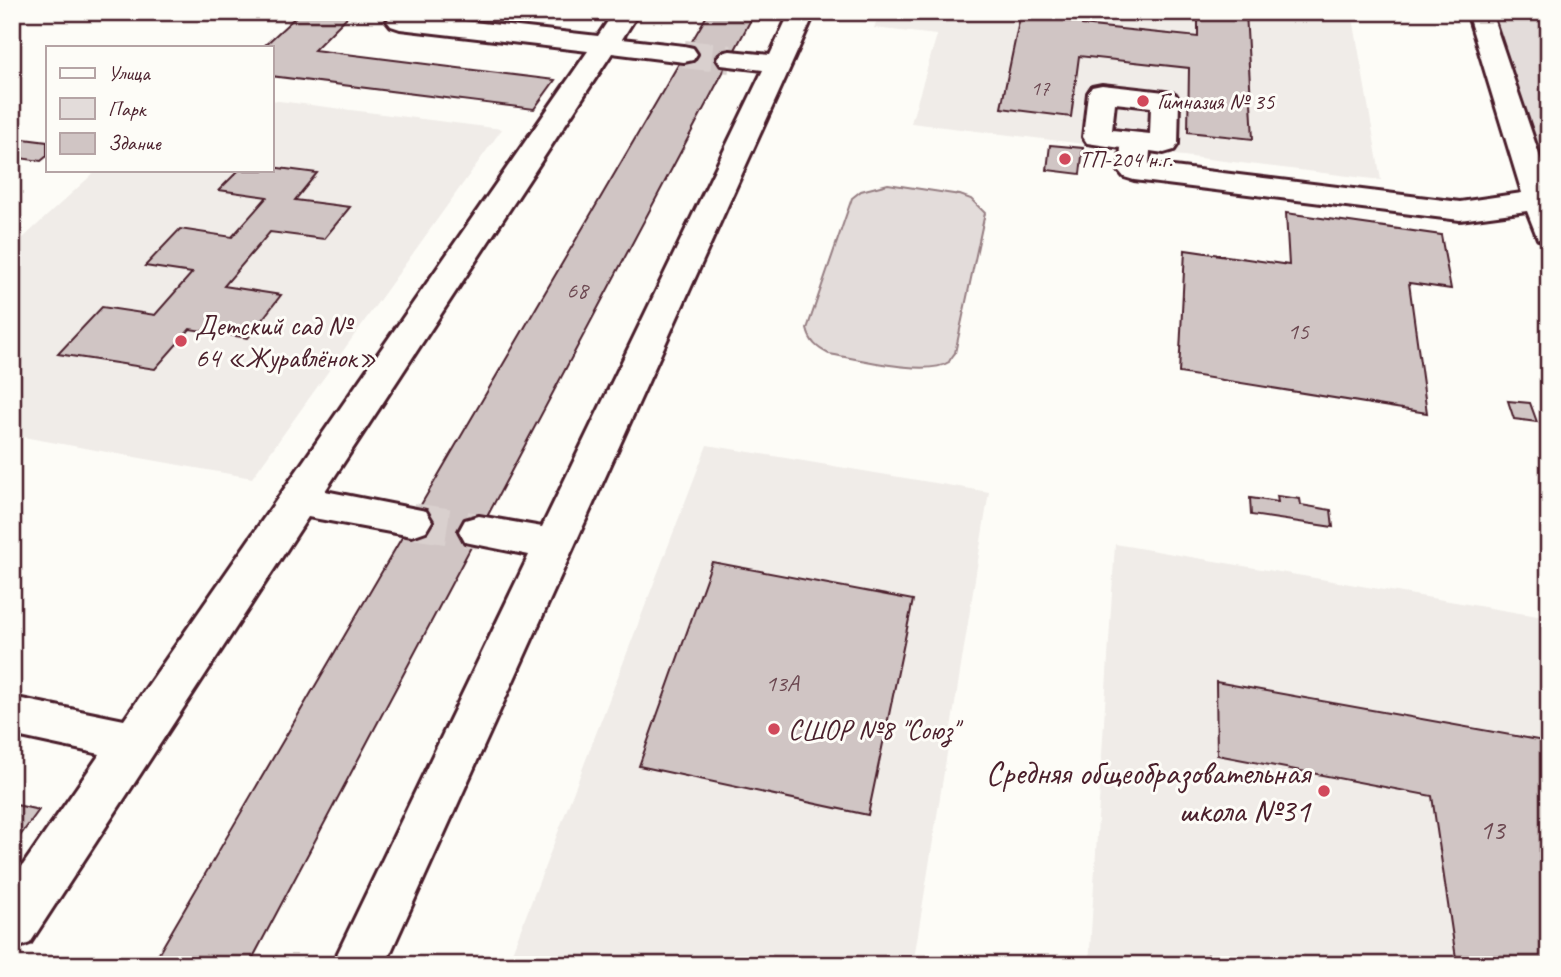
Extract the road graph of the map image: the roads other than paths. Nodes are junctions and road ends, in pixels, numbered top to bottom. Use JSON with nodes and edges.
{"nodes":[{"id":1,"x":409,"y":12,"type":"edge"},
{"id":2,"x":627,"y":12,"type":"edge"},
{"id":3,"x":803,"y":12,"type":"edge"},
{"id":4,"x":1479,"y":12,"type":"edge"},
{"id":5,"x":604,"y":46,"type":"junction"},
{"id":6,"x":684,"y":54,"type":"tunnel mouth"},
{"id":7,"x":730,"y":59,"type":"tunnel mouth"},
{"id":8,"x":779,"y":64,"type":"junction"},
{"id":9,"x":1136,"y":141,"type":"dead end"},
{"id":10,"x":1539,"y":200,"type":"junction"},
{"id":11,"x":1549,"y":232,"type":"edge"},
{"id":12,"x":297,"y":502,"type":"junction"},
{"id":13,"x":412,"y":521,"type":"tunnel mouth"},
{"id":14,"x":479,"y":531,"type":"tunnel mouth"},
{"id":15,"x":555,"y":544,"type":"junction"},
{"id":16,"x":12,"y":716,"type":"edge"},
{"id":17,"x":135,"y":742,"type":"junction"},
{"id":18,"x":12,"y":925,"type":"edge"},
{"id":19,"x":359,"y":965,"type":"edge"}],
"edges":[{"from":1,"to":5,"type":"street"},
{"from":2,"to":5,"type":"street"},
{"from":3,"to":8,"type":"street"},
{"from":4,"to":10,"type":"street"},
{"from":5,"to":6,"type":"street"},
{"from":5,"to":12,"type":"street"},
{"from":7,"to":8,"type":"street"},
{"from":8,"to":15,"type":"street"},
{"from":9,"to":10,"type":"street"},
{"from":10,"to":11,"type":"street"},
{"from":12,"to":13,"type":"street"},
{"from":12,"to":17,"type":"street"},
{"from":14,"to":15,"type":"street"},
{"from":15,"to":19,"type":"street"},
{"from":16,"to":17,"type":"street"},
{"from":17,"to":18,"type":"street"}]}
